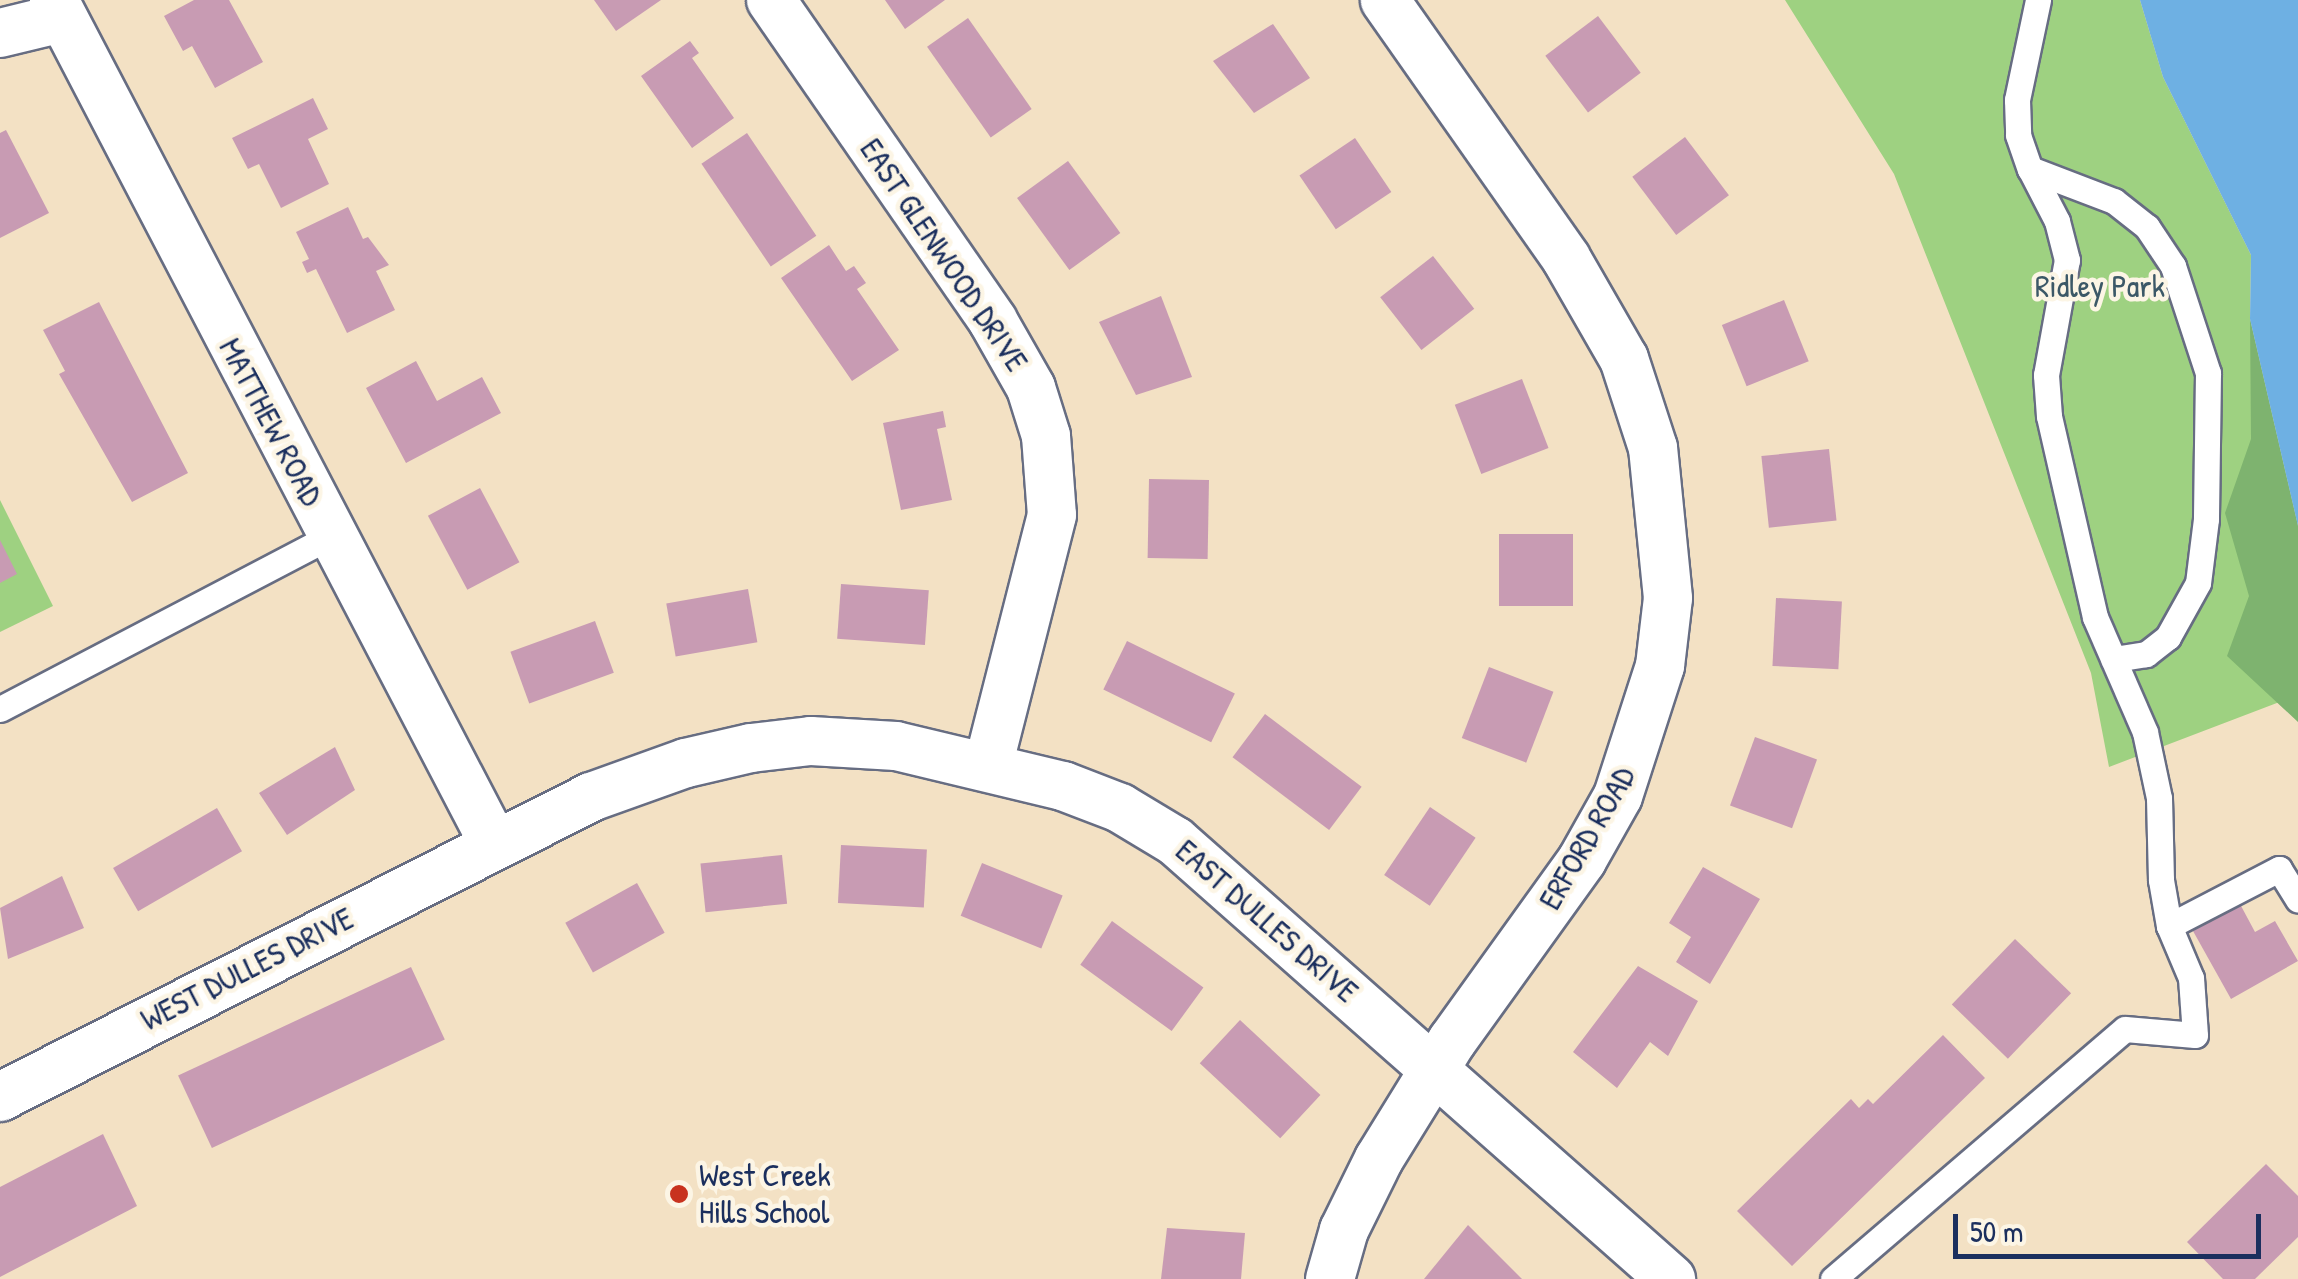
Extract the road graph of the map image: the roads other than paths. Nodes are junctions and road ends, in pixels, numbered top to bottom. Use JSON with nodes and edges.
{"nodes":[{"id":1,"x":771,"y":0,"type":"edge"},
{"id":2,"x":1386,"y":0,"type":"edge"},
{"id":3,"x":2038,"y":0,"type":"edge"},
{"id":4,"x":58,"y":9,"type":"edge"},
{"id":5,"x":0,"y":33,"type":"edge"},
{"id":6,"x":2030,"y":169,"type":"junction"},
{"id":7,"x":331,"y":536,"type":"junction"},
{"id":8,"x":2114,"y":659,"type":"junction"},
{"id":9,"x":0,"y":709,"type":"edge"},
{"id":10,"x":988,"y":766,"type":"junction"},
{"id":11,"x":494,"y":842,"type":"junction"},
{"id":12,"x":2298,"y":900,"type":"edge"},
{"id":13,"x":2169,"y":926,"type":"junction"},
{"id":14,"x":1434,"y":1070,"type":"junction"},
{"id":15,"x":0,"y":1097,"type":"edge"},
{"id":16,"x":1330,"y":1279,"type":"edge"},
{"id":17,"x":1671,"y":1279,"type":"edge"},
{"id":18,"x":1833,"y":1279,"type":"edge"}],
"edges":[{"from":1,"to":10,"type":"street","name":"EAST GLENWOOD DRIVE"},
{"from":2,"to":14,"type":"street","name":"ERFORD ROAD"},
{"from":3,"to":6,"type":"lane"},
{"from":4,"to":5,"type":"street"},
{"from":4,"to":7,"type":"street","name":"MATTHEW ROAD"},
{"from":6,"to":8,"type":"lane"},
{"from":6,"to":8,"type":"lane"},
{"from":7,"to":9,"type":"lane"},
{"from":7,"to":11,"type":"street","name":"MATTHEW ROAD"},
{"from":8,"to":13,"type":"lane"},
{"from":10,"to":11,"type":"street","name":"EAST DULLES DRIVE"},
{"from":10,"to":14,"type":"street","name":"EAST DULLES DRIVE"},
{"from":11,"to":15,"type":"street","name":"WEST DULLES DRIVE"},
{"from":12,"to":13,"type":"lane"},
{"from":13,"to":18,"type":"lane"},
{"from":14,"to":16,"type":"street","name":"ERFORD ROAD"},
{"from":14,"to":17,"type":"street","name":"EAST DULLES DRIVE"}]}
